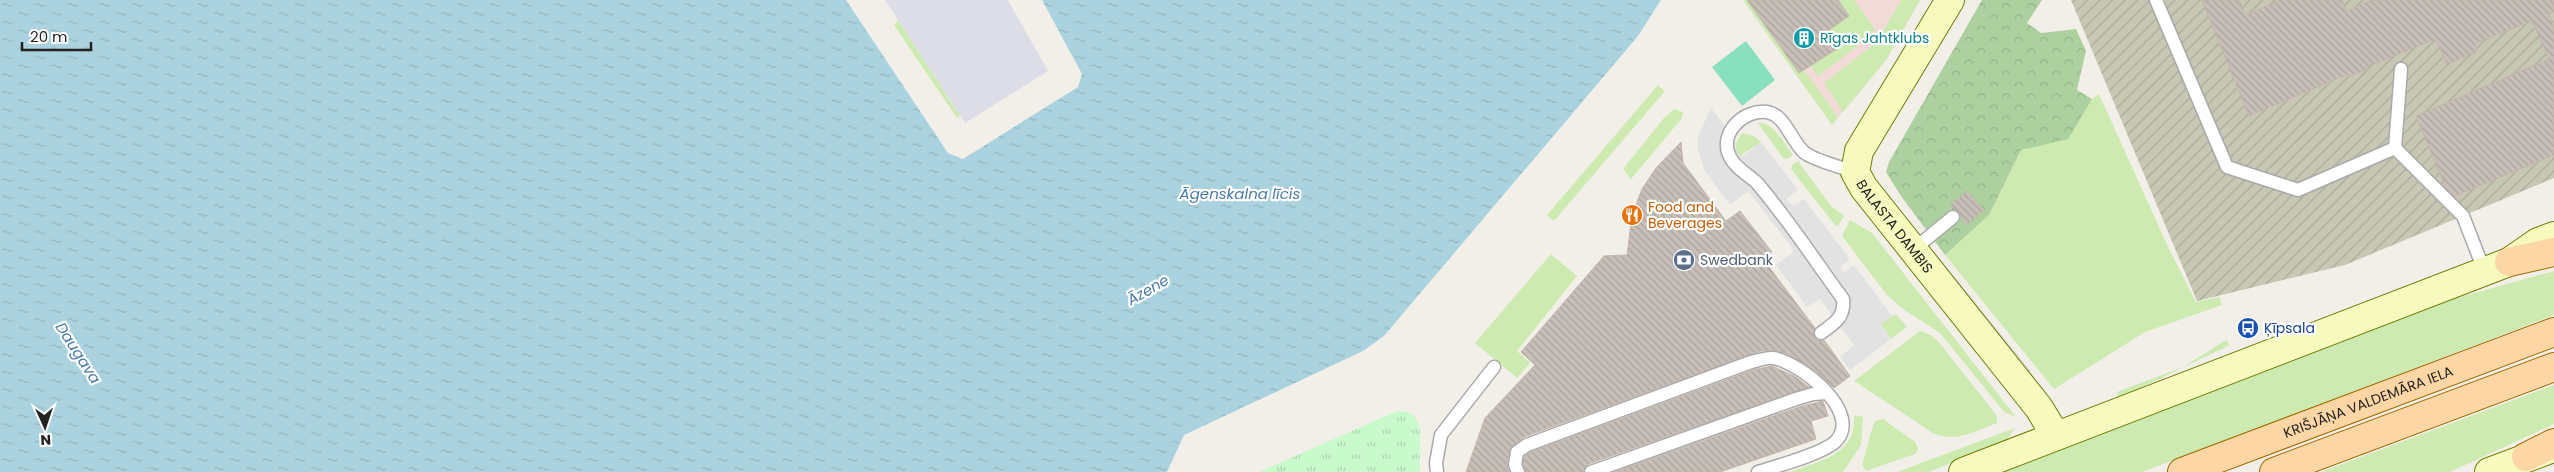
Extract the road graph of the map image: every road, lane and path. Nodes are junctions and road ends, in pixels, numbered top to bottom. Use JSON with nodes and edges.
{"nodes":[{"id":1,"x":1950,"y":0,"type":"edge"},
{"id":2,"x":2156,"y":0,"type":"edge"},
{"id":3,"x":2401,"y":69,"type":"dead end"},
{"id":4,"x":2395,"y":148,"type":"junction"},
{"id":5,"x":1854,"y":172,"type":"junction"},
{"id":6,"x":1953,"y":217,"type":"dead end"},
{"id":7,"x":2554,"y":236,"type":"edge"},
{"id":8,"x":1914,"y":249,"type":"junction"},
{"id":9,"x":2554,"y":252,"type":"edge"},
{"id":10,"x":2496,"y":266,"type":"junction"},
{"id":11,"x":2554,"y":332,"type":"edge"},
{"id":12,"x":1821,"y":333,"type":"dead end"},
{"id":13,"x":1494,"y":367,"type":"dead end"},
{"id":14,"x":2554,"y":367,"type":"edge"},
{"id":15,"x":1827,"y":393,"type":"junction"},
{"id":16,"x":2056,"y":436,"type":"junction"},
{"id":17,"x":2554,"y":443,"type":"edge"},
{"id":18,"x":2554,"y":448,"type":"edge"},
{"id":19,"x":2526,"y":457,"type":"junction"},
{"id":20,"x":1437,"y":472,"type":"edge"},
{"id":21,"x":1518,"y":472,"type":"edge"},
{"id":22,"x":1591,"y":472,"type":"edge"},
{"id":23,"x":1758,"y":472,"type":"edge"},
{"id":24,"x":1963,"y":472,"type":"edge"},
{"id":25,"x":2182,"y":472,"type":"edge"},
{"id":26,"x":2274,"y":472,"type":"edge"},
{"id":27,"x":2489,"y":472,"type":"edge"}],
"edges":[{"from":1,"to":5,"type":"street","name":"BALASTA DAMBIS"},
{"from":2,"to":4,"type":"lane"},
{"from":3,"to":4,"type":"lane"},
{"from":4,"to":10,"type":"lane"},
{"from":5,"to":8,"type":"street","name":"BALASTA DAMBIS"},
{"from":5,"to":12,"type":"lane"},
{"from":6,"to":8,"type":"lane"},
{"from":7,"to":10,"type":"street"},
{"from":8,"to":16,"type":"street","name":"BALASTA DAMBIS"},
{"from":9,"to":10,"type":"main road"},
{"from":10,"to":16,"type":"street"},
{"from":11,"to":25,"type":"main road","name":"KRIŠJĀŅA VALDEMĀRA IELA"},
{"from":13,"to":20,"type":"lane"},
{"from":14,"to":26,"type":"main road"},
{"from":15,"to":21,"type":"lane"},
{"from":15,"to":22,"type":"lane"},
{"from":15,"to":23,"type":"lane"},
{"from":16,"to":24,"type":"street"},
{"from":17,"to":19,"type":"main road"},
{"from":18,"to":19,"type":"street"},
{"from":19,"to":27,"type":"street"}]}
